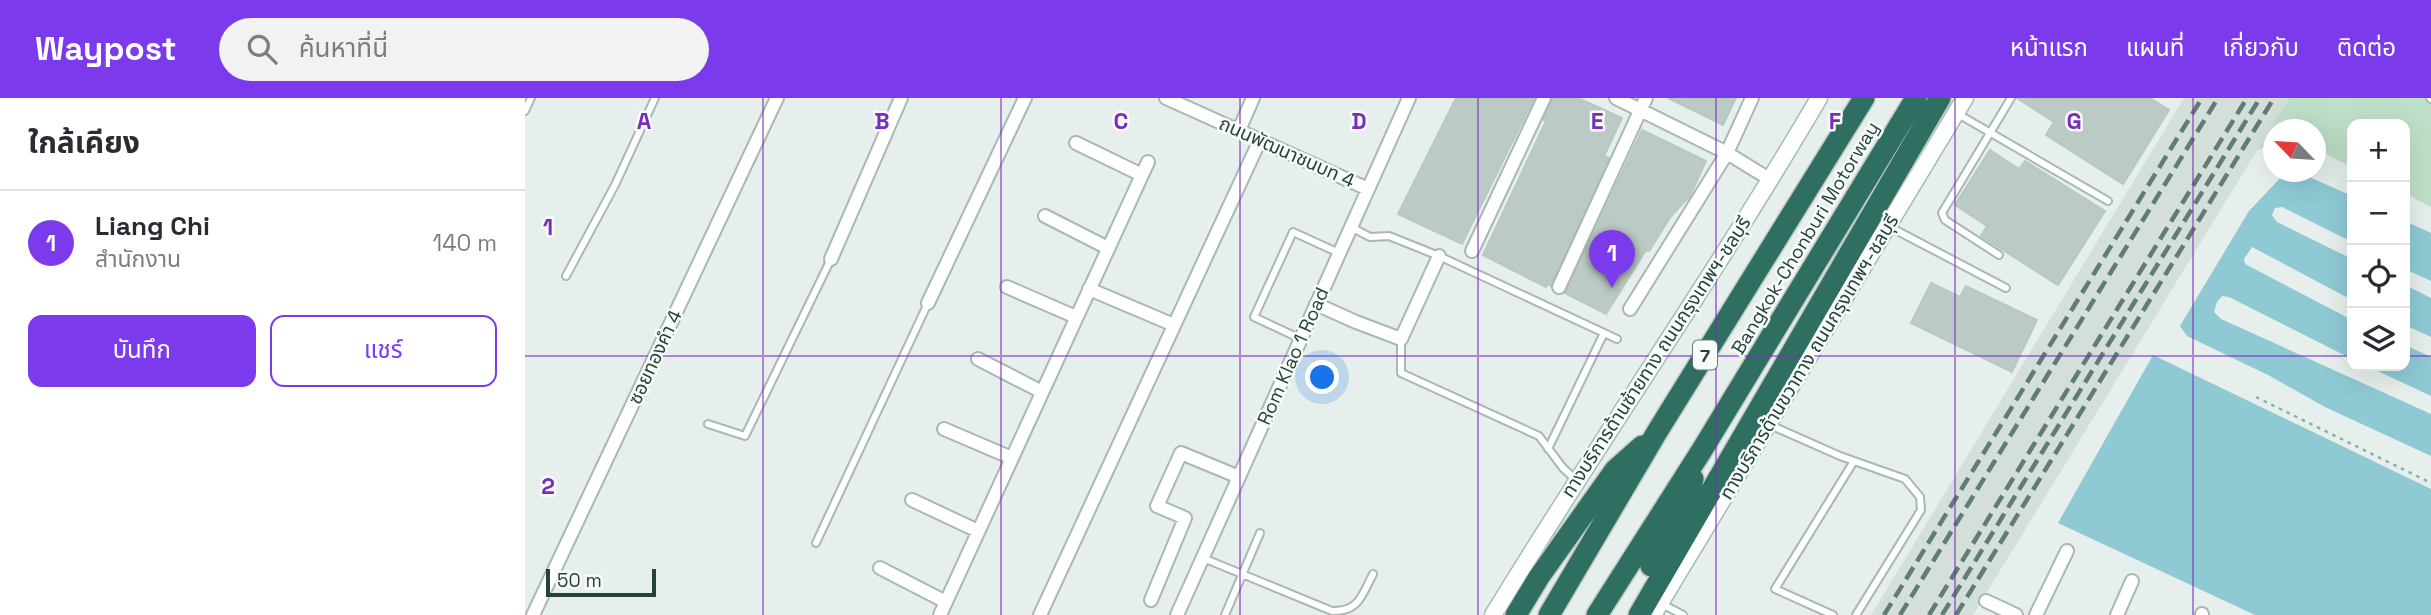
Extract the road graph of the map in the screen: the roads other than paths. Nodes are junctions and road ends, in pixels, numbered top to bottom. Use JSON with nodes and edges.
{"nodes":[{"id":1,"x":531,"y":98,"type":"edge"},
{"id":2,"x":655,"y":98,"type":"edge"},
{"id":3,"x":777,"y":98,"type":"edge"},
{"id":4,"x":901,"y":98,"type":"edge"},
{"id":5,"x":1025,"y":98,"type":"edge"},
{"id":6,"x":1167,"y":98,"type":"edge"},
{"id":7,"x":1253,"y":98,"type":"edge"},
{"id":8,"x":1409,"y":98,"type":"edge"},
{"id":9,"x":1543,"y":98,"type":"edge"},
{"id":10,"x":1616,"y":98,"type":"edge"},
{"id":11,"x":1752,"y":98,"type":"edge"},
{"id":12,"x":1819,"y":98,"type":"edge"},
{"id":13,"x":1864,"y":98,"type":"edge"},
{"id":14,"x":1916,"y":98,"type":"edge"},
{"id":15,"x":1940,"y":98,"type":"edge"},
{"id":16,"x":2011,"y":98,"type":"edge"},
{"id":17,"x":1643,"y":104,"type":"edge"},
{"id":18,"x":1961,"y":105,"type":"edge"},
{"id":19,"x":525,"y":111,"type":"edge"},
{"id":20,"x":1238,"y":130,"type":"junction"},
{"id":21,"x":1990,"y":132,"type":"junction"},
{"id":22,"x":1260,"y":140,"type":"junction"},
{"id":23,"x":1076,"y":143,"type":"dead end"},
{"id":24,"x":1727,"y":153,"type":"junction"},
{"id":25,"x":1148,"y":162,"type":"dead end"},
{"id":26,"x":1142,"y":174,"type":"junction"},
{"id":27,"x":1771,"y":180,"type":"junction"},
{"id":28,"x":1368,"y":189,"type":"junction"},
{"id":29,"x":2108,"y":201,"type":"dead end"},
{"id":30,"x":1045,"y":216,"type":"dead end"},
{"id":31,"x":1888,"y":226,"type":"junction"},
{"id":32,"x":1351,"y":227,"type":"junction"},
{"id":33,"x":1108,"y":248,"type":"junction"},
{"id":34,"x":1472,"y":251,"type":"dead end"},
{"id":35,"x":1339,"y":253,"type":"junction"},
{"id":36,"x":1439,"y":256,"type":"junction"},
{"id":37,"x":1999,"y":256,"type":"dead end"},
{"id":38,"x":831,"y":259,"type":"joint"},
{"id":39,"x":566,"y":276,"type":"dead end"},
{"id":40,"x":1007,"y":287,"type":"dead end"},
{"id":41,"x":1559,"y":287,"type":"dead end"},
{"id":42,"x":2006,"y":288,"type":"dead end"},
{"id":43,"x":1090,"y":289,"type":"junction"},
{"id":44,"x":928,"y":303,"type":"joint"},
{"id":45,"x":1317,"y":304,"type":"junction"},
{"id":46,"x":1629,"y":309,"type":"dead end"},
{"id":47,"x":1076,"y":317,"type":"junction"},
{"id":48,"x":1174,"y":325,"type":"junction"},
{"id":49,"x":1604,"y":333,"type":"junction"},
{"id":50,"x":1301,"y":339,"type":"junction"},
{"id":51,"x":1401,"y":339,"type":"junction"},
{"id":52,"x":1617,"y":339,"type":"dead end"},
{"id":53,"x":978,"y":359,"type":"dead end"},
{"id":54,"x":1042,"y":392,"type":"junction"},
{"id":55,"x":708,"y":424,"type":"dead end"},
{"id":56,"x":1768,"y":424,"type":"junction"},
{"id":57,"x":944,"y":429,"type":"dead end"},
{"id":58,"x":1657,"y":432,"type":"junction"},
{"id":59,"x":1548,"y":449,"type":"junction"},
{"id":60,"x":1702,"y":450,"type":"junction"},
{"id":61,"x":1012,"y":458,"type":"junction"},
{"id":62,"x":1854,"y":461,"type":"junction"},
{"id":63,"x":1239,"y":477,"type":"junction"},
{"id":64,"x":1576,"y":480,"type":"junction"},
{"id":65,"x":912,"y":500,"type":"dead end"},
{"id":66,"x":978,"y":531,"type":"junction"},
{"id":67,"x":1260,"y":533,"type":"dead end"},
{"id":68,"x":815,"y":543,"type":"dead end"},
{"id":69,"x":2067,"y":551,"type":"dead end"},
{"id":70,"x":1202,"y":558,"type":"junction"},
{"id":71,"x":880,"y":568,"type":"dead end"},
{"id":72,"x":1373,"y":574,"type":"dead end"},
{"id":73,"x":1242,"y":576,"type":"junction"},
{"id":74,"x":2132,"y":581,"type":"dead end"},
{"id":75,"x":1151,"y":600,"type":"dead end"},
{"id":76,"x":1986,"y":601,"type":"dead end"},
{"id":77,"x":946,"y":602,"type":"junction"},
{"id":78,"x":1657,"y":609,"type":"edge"},
{"id":79,"x":533,"y":615,"type":"edge"},
{"id":80,"x":940,"y":615,"type":"edge"},
{"id":81,"x":1040,"y":615,"type":"edge"},
{"id":82,"x":1177,"y":615,"type":"edge"},
{"id":83,"x":1225,"y":615,"type":"edge"},
{"id":84,"x":1493,"y":615,"type":"edge"},
{"id":85,"x":1516,"y":615,"type":"edge"},
{"id":86,"x":1549,"y":615,"type":"edge"},
{"id":87,"x":1597,"y":615,"type":"edge"},
{"id":88,"x":1624,"y":615,"type":"edge"},
{"id":89,"x":1639,"y":615,"type":"edge"},
{"id":90,"x":1683,"y":615,"type":"edge"},
{"id":91,"x":1833,"y":615,"type":"edge"},
{"id":92,"x":1856,"y":615,"type":"edge"},
{"id":93,"x":2017,"y":615,"type":"edge"},
{"id":94,"x":2036,"y":615,"type":"edge"},
{"id":95,"x":2117,"y":615,"type":"edge"}],
"edges":[{"from":1,"to":19,"type":"lane"},
{"from":2,"to":39,"type":"lane"},
{"from":3,"to":79,"type":"street","name":"ซอยทองคำ 4"},
{"from":4,"to":38,"type":"street"},
{"from":5,"to":44,"type":"street"},
{"from":6,"to":20,"type":"street","name":"ถนนพัฒนาชนบท 4"},
{"from":7,"to":20,"type":"street"},
{"from":8,"to":28,"type":"street","name":"Rom Klao 1 Road"},
{"from":9,"to":34,"type":"street"},
{"from":10,"to":17,"type":"street"},
{"from":11,"to":24,"type":"street"},
{"from":12,"to":27,"type":"main road","name":"ทางบริการด้านซ้ายทาง ถนนกรุงเทพฯ-ชลบุรี"},
{"from":13,"to":58,"type":"highway","name":"Bangkok-Chonburi Motorway","number":"7"},
{"from":14,"to":60,"type":"highway","name":"Bangkok-Chonburi Motorway"},
{"from":15,"to":89,"type":"highway"},
{"from":16,"to":21,"type":"lane"},
{"from":17,"to":24,"type":"street"},
{"from":17,"to":41,"type":"street"},
{"from":18,"to":21,"type":"lane"},
{"from":18,"to":31,"type":"main road","name":"ทางบริการด้านขวาทาง ถนนกรุงเทพฯ-ชลบุรี"},
{"from":20,"to":22,"type":"street","name":"ถนนพัฒนาชนบท 4"},
{"from":21,"to":29,"type":"lane"},
{"from":21,"to":37,"type":"lane"},
{"from":22,"to":28,"type":"street","name":"ถนนพัฒนาชนบท 4"},
{"from":22,"to":48,"type":"street"},
{"from":23,"to":26,"type":"street"},
{"from":24,"to":27,"type":"street"},
{"from":24,"to":46,"type":"street"},
{"from":25,"to":26,"type":"street"},
{"from":26,"to":33,"type":"street"},
{"from":27,"to":64,"type":"main road","name":"ทางบริการด้านซ้ายทาง ถนนกรุงเทพฯ-ชลบุรี"},
{"from":28,"to":32,"type":"street","name":"Rom Klao 1 Road"},
{"from":30,"to":33,"type":"street"},
{"from":31,"to":42,"type":"lane"},
{"from":31,"to":56,"type":"main road","name":"ทางบริการด้านขวาทาง ถนนกรุงเทพฯ-ชลบุรี"},
{"from":32,"to":35,"type":"street","name":"Rom Klao 1 Road"},
{"from":32,"to":36,"type":"lane"},
{"from":33,"to":43,"type":"street"},
{"from":35,"to":45,"type":"street","name":"Rom Klao 1 Road"},
{"from":35,"to":50,"type":"lane"},
{"from":36,"to":49,"type":"lane"},
{"from":36,"to":51,"type":"street"},
{"from":38,"to":55,"type":"lane"},
{"from":40,"to":47,"type":"street"},
{"from":43,"to":47,"type":"street"},
{"from":43,"to":48,"type":"street"},
{"from":44,"to":68,"type":"lane"},
{"from":45,"to":50,"type":"street","name":"Rom Klao 1 Road"},
{"from":45,"to":51,"type":"street"},
{"from":47,"to":54,"type":"street"},
{"from":48,"to":81,"type":"street"},
{"from":49,"to":52,"type":"lane"},
{"from":49,"to":59,"type":"lane"},
{"from":50,"to":63,"type":"street","name":"Rom Klao 1 Road"},
{"from":51,"to":59,"type":"lane"},
{"from":53,"to":54,"type":"street"},
{"from":54,"to":61,"type":"street"},
{"from":56,"to":62,"type":"lane"},
{"from":56,"to":78,"type":"main road","name":"ทางบริการด้านขวาทาง ถนนกรุงเทพฯ-ชลบุรี"},
{"from":57,"to":61,"type":"street"},
{"from":58,"to":85,"type":"highway"},
{"from":58,"to":86,"type":"highway","name":"Bangkok-Chonburi Motorway","number":"7"},
{"from":59,"to":64,"type":"lane"},
{"from":60,"to":87,"type":"highway","name":"Bangkok-Chonburi Motorway"},
{"from":60,"to":88,"type":"highway"},
{"from":61,"to":66,"type":"street"},
{"from":62,"to":91,"type":"lane"},
{"from":62,"to":92,"type":"lane"},
{"from":63,"to":70,"type":"street","name":"Rom Klao 1 Road"},
{"from":63,"to":75,"type":"street"},
{"from":64,"to":84,"type":"main road","name":"ทางบริการด้านซ้ายทาง ถนนกรุงเทพฯ-ชลบุรี"},
{"from":65,"to":66,"type":"street"},
{"from":66,"to":77,"type":"street"},
{"from":67,"to":73,"type":"lane"},
{"from":69,"to":94,"type":"street"},
{"from":70,"to":73,"type":"lane"},
{"from":70,"to":82,"type":"street","name":"Rom Klao 1 Road"},
{"from":71,"to":77,"type":"street"},
{"from":72,"to":73,"type":"lane"},
{"from":73,"to":83,"type":"lane"},
{"from":74,"to":95,"type":"street"},
{"from":76,"to":93,"type":"street"},
{"from":77,"to":80,"type":"street"},
{"from":78,"to":90,"type":"lane"}]}
